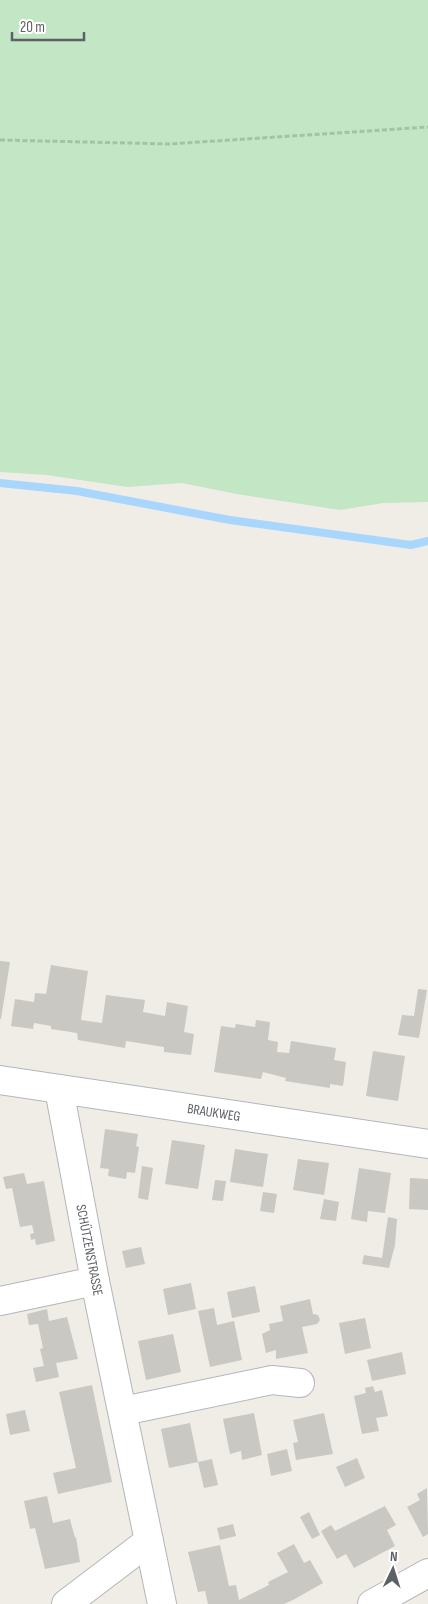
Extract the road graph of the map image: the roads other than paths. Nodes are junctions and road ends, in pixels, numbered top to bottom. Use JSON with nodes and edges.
{"nodes":[{"id":1,"x":0,"y":1080,"type":"edge"},
{"id":2,"x":59,"y":1089,"type":"junction"},
{"id":3,"x":428,"y":1144,"type":"edge"},
{"id":4,"x":95,"y":1282,"type":"junction"},
{"id":5,"x":0,"y":1301,"type":"edge"},
{"id":6,"x":300,"y":1383,"type":"dead end"},
{"id":7,"x":123,"y":1411,"type":"junction"},
{"id":8,"x":149,"y":1542,"type":"junction"},
{"id":9,"x":428,"y":1573,"type":"edge"},
{"id":10,"x":66,"y":1604,"type":"edge"},
{"id":11,"x":162,"y":1604,"type":"edge"},
{"id":12,"x":372,"y":1604,"type":"edge"}],
"edges":[{"from":1,"to":2,"type":"street","name":"BRAUKWEG"},
{"from":2,"to":3,"type":"street","name":"BRAUKWEG"},
{"from":2,"to":4,"type":"street","name":"SCHÜTZENSTRASSE"},
{"from":4,"to":5,"type":"street"},
{"from":4,"to":7,"type":"street","name":"SCHÜTZENSTRASSE"},
{"from":6,"to":7,"type":"street"},
{"from":7,"to":8,"type":"street","name":"SCHÜTZENSTRASSE"},
{"from":8,"to":10,"type":"street"},
{"from":8,"to":11,"type":"street","name":"SCHÜTZENSTRASSE"},
{"from":9,"to":12,"type":"street"}]}
